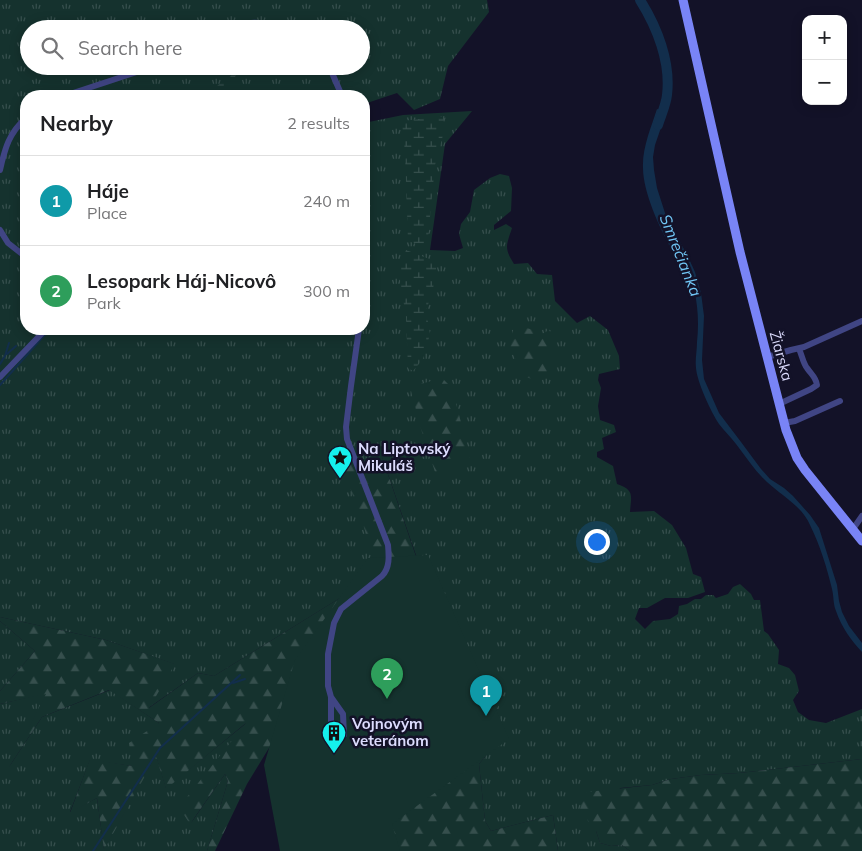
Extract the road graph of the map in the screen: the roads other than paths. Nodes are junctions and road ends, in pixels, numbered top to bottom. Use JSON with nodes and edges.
{"nodes":[{"id":1,"x":683,"y":0,"type":"edge"},
{"id":2,"x":127,"y":75,"type":"edge"},
{"id":3,"x":333,"y":75,"type":"edge"},
{"id":4,"x":82,"y":90,"type":"edge"},
{"id":5,"x":339,"y":90,"type":"edge"},
{"id":6,"x":20,"y":123,"type":"edge"},
{"id":7,"x":0,"y":170,"type":"edge"},
{"id":8,"x":0,"y":230,"type":"edge"},
{"id":9,"x":20,"y":252,"type":"edge"},
{"id":10,"x":862,"y":321,"type":"edge"},
{"id":11,"x":40,"y":335,"type":"edge"},
{"id":12,"x":358,"y":335,"type":"edge"},
{"id":13,"x":799,"y":349,"type":"junction"},
{"id":14,"x":767,"y":357,"type":"junction"},
{"id":15,"x":0,"y":377,"type":"edge"},
{"id":16,"x":840,"y":401,"type":"dead end"},
{"id":17,"x":779,"y":404,"type":"junction"},
{"id":18,"x":784,"y":423,"type":"junction"},
{"id":19,"x":862,"y":516,"type":"edge"},
{"id":20,"x":853,"y":530,"type":"junction"},
{"id":21,"x":862,"y":540,"type":"edge"},
{"id":22,"x":331,"y":697,"type":"junction"}],
"edges":[{"from":1,"to":14,"type":"street","name":"Žiarska"},
{"from":2,"to":4,"type":"street"},
{"from":3,"to":5,"type":"street"},
{"from":6,"to":7,"type":"street"},
{"from":8,"to":9,"type":"street"},
{"from":10,"to":13,"type":"street"},
{"from":11,"to":15,"type":"street"},
{"from":12,"to":22,"type":"street"},
{"from":13,"to":14,"type":"street"},
{"from":13,"to":17,"type":"street"},
{"from":14,"to":17,"type":"street","name":"Žiarska"},
{"from":16,"to":18,"type":"street"},
{"from":17,"to":18,"type":"street","name":"Žiarska"},
{"from":18,"to":20,"type":"street","name":"Žiarska"},
{"from":19,"to":20,"type":"street"},
{"from":20,"to":21,"type":"street","name":"Žiarska"},
{"from":22,"to":22,"type":"street"}]}
